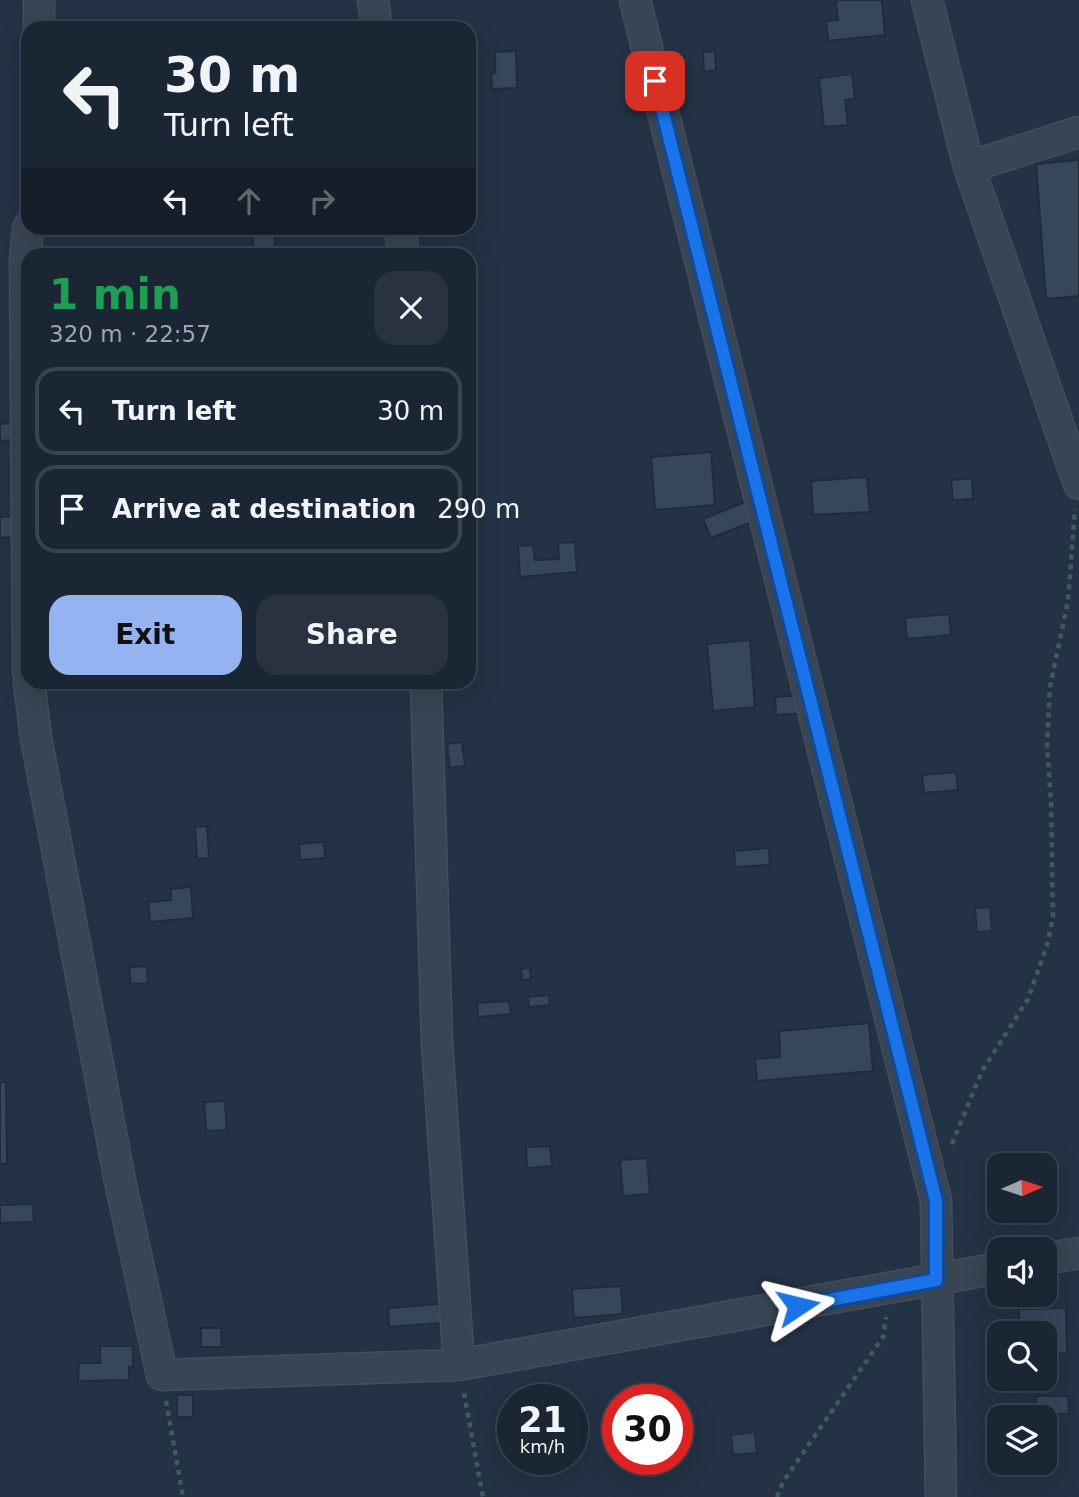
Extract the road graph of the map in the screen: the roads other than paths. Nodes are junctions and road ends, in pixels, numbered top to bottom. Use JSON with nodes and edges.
{"nodes":[{"id":1,"x":39,"y":0,"type":"edge"},
{"id":2,"x":373,"y":0,"type":"edge"},
{"id":3,"x":635,"y":0,"type":"edge"},
{"id":4,"x":927,"y":0,"type":"edge"},
{"id":5,"x":39,"y":21,"type":"edge"},
{"id":6,"x":376,"y":21,"type":"edge"},
{"id":7,"x":1079,"y":132,"type":"edge"},
{"id":8,"x":969,"y":167,"type":"junction"},
{"id":9,"x":1078,"y":482,"type":"edge"},
{"id":10,"x":30,"y":689,"type":"edge"},
{"id":11,"x":425,"y":689,"type":"edge"},
{"id":12,"x":1079,"y":1253,"type":"edge"},
{"id":13,"x":1057,"y":1257,"type":"edge"},
{"id":14,"x":987,"y":1270,"type":"edge"},
{"id":15,"x":936,"y":1280,"type":"junction"},
{"id":16,"x":459,"y":1365,"type":"junction"},
{"id":17,"x":941,"y":1497,"type":"edge"}],
"edges":[{"from":1,"to":5,"type":"street"},
{"from":2,"to":6,"type":"street"},
{"from":3,"to":15,"type":"street"},
{"from":4,"to":8,"type":"street"},
{"from":7,"to":8,"type":"street"},
{"from":8,"to":9,"type":"street"},
{"from":10,"to":16,"type":"street"},
{"from":11,"to":16,"type":"street"},
{"from":12,"to":13,"type":"street"},
{"from":14,"to":15,"type":"street"},
{"from":15,"to":16,"type":"street"},
{"from":15,"to":17,"type":"street"}]}
